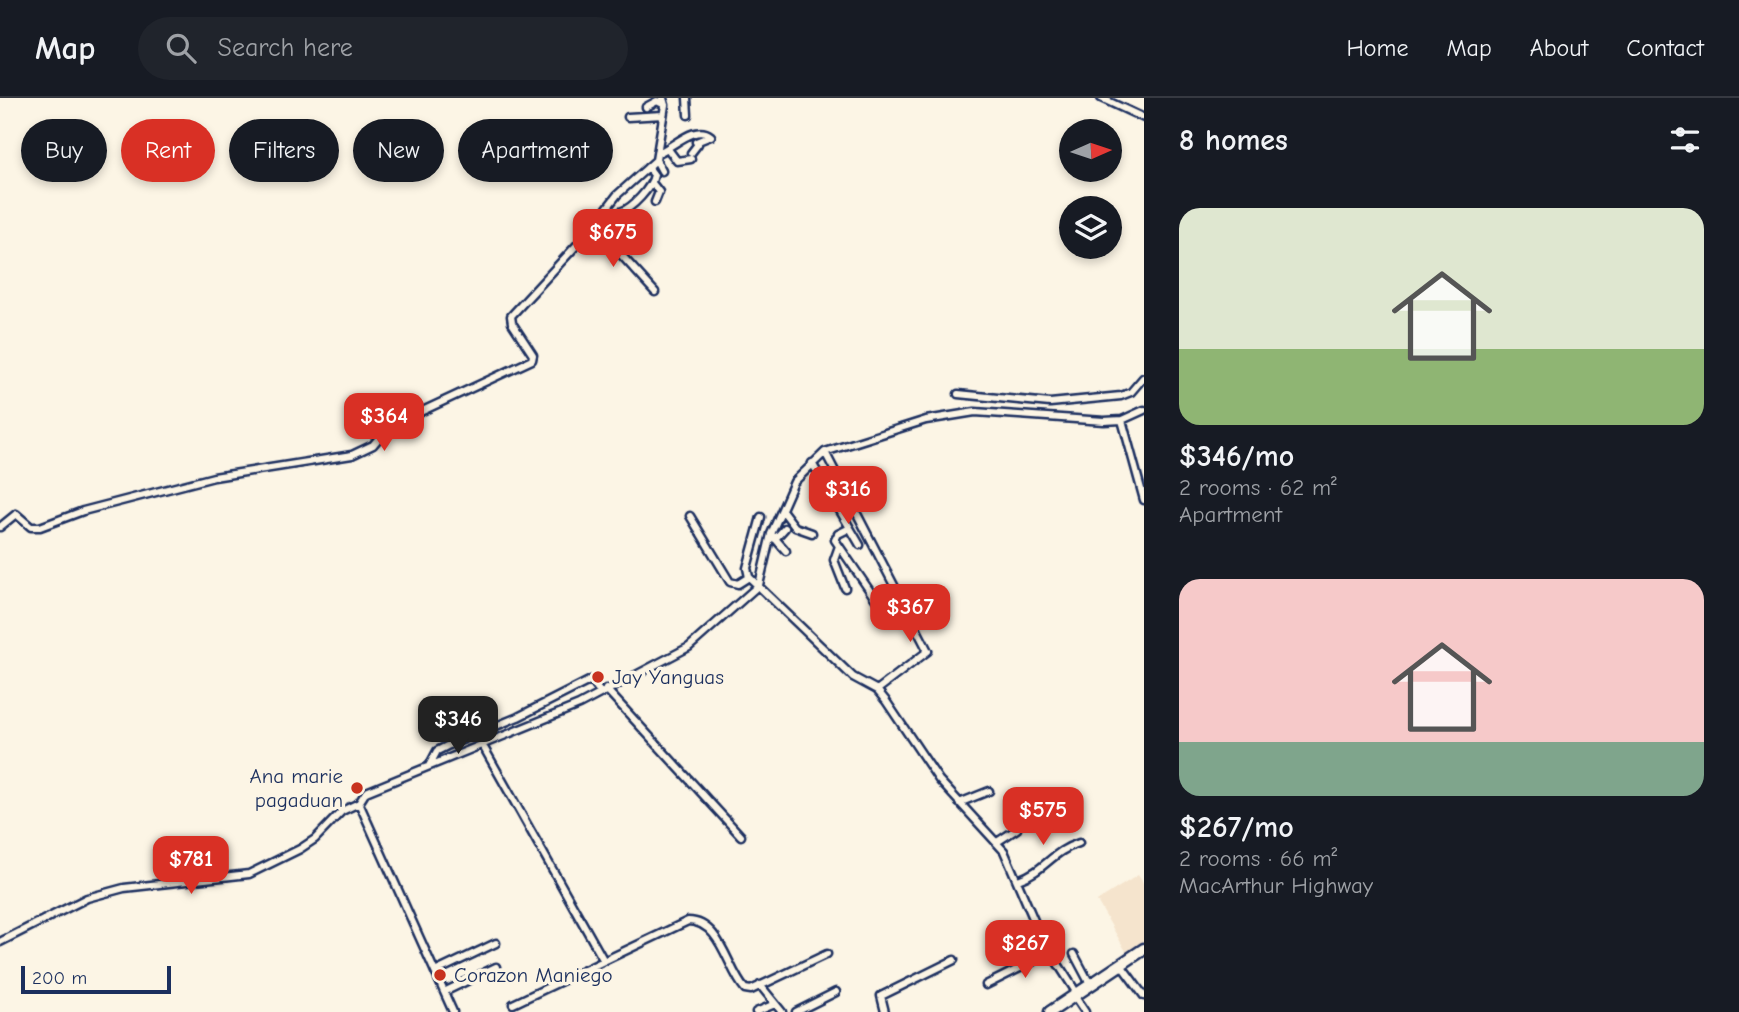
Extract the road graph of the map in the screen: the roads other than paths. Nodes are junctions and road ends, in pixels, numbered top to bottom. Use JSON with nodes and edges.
{"nodes":[{"id":1,"x":687,"y":98,"type":"edge"},
{"id":2,"x":1101,"y":98,"type":"edge"},
{"id":3,"x":664,"y":101,"type":"edge"},
{"id":4,"x":646,"y":107,"type":"dead end"},
{"id":5,"x":663,"y":115,"type":"junction"},
{"id":6,"x":688,"y":115,"type":"dead end"},
{"id":7,"x":628,"y":117,"type":"dead end"},
{"id":8,"x":1144,"y":118,"type":"edge"},
{"id":9,"x":690,"y":135,"type":"junction"},
{"id":10,"x":698,"y":144,"type":"junction"},
{"id":11,"x":668,"y":149,"type":"junction"},
{"id":12,"x":657,"y":156,"type":"junction"},
{"id":13,"x":648,"y":167,"type":"junction"},
{"id":14,"x":630,"y":170,"type":"dead end"},
{"id":15,"x":662,"y":171,"type":"dead end"},
{"id":16,"x":635,"y":178,"type":"junction"},
{"id":17,"x":652,"y":183,"type":"junction"},
{"id":18,"x":655,"y":202,"type":"dead end"},
{"id":19,"x":620,"y":212,"type":"dead end"},
{"id":20,"x":594,"y":225,"type":"junction"},
{"id":21,"x":655,"y":292,"type":"dead end"},
{"id":22,"x":1143,"y":378,"type":"edge"},
{"id":23,"x":958,"y":394,"type":"dead end"},
{"id":24,"x":1051,"y":404,"type":"junction"},
{"id":25,"x":1144,"y":410,"type":"edge"},
{"id":26,"x":1051,"y":417,"type":"junction"},
{"id":27,"x":1122,"y":419,"type":"junction"},
{"id":28,"x":825,"y":452,"type":"junction"},
{"id":29,"x":812,"y":463,"type":"junction"},
{"id":30,"x":1144,"y":500,"type":"edge"},
{"id":31,"x":782,"y":510,"type":"junction"},
{"id":32,"x":690,"y":516,"type":"dead end"},
{"id":33,"x":761,"y":517,"type":"dead end"},
{"id":34,"x":0,"y":527,"type":"edge"},
{"id":35,"x":785,"y":528,"type":"dead end"},
{"id":36,"x":849,"y":528,"type":"junction"},
{"id":37,"x":812,"y":533,"type":"dead end"},
{"id":38,"x":773,"y":536,"type":"junction"},
{"id":39,"x":839,"y":545,"type":"junction"},
{"id":40,"x":860,"y":545,"type":"dead end"},
{"id":41,"x":786,"y":551,"type":"dead end"},
{"id":42,"x":749,"y":577,"type":"junction"},
{"id":43,"x":759,"y":585,"type":"junction"},
{"id":44,"x":845,"y":588,"type":"dead end"},
{"id":45,"x":885,"y":612,"type":"dead end"},
{"id":46,"x":877,"y":690,"type":"junction"},
{"id":47,"x":603,"y":691,"type":"junction"},
{"id":48,"x":482,"y":746,"type":"junction"},
{"id":49,"x":429,"y":766,"type":"junction"},
{"id":50,"x":989,"y":791,"type":"dead end"},
{"id":51,"x":359,"y":803,"type":"junction"},
{"id":52,"x":959,"y":803,"type":"junction"},
{"id":53,"x":1017,"y":829,"type":"dead end"},
{"id":54,"x":741,"y":836,"type":"dead end"},
{"id":55,"x":997,"y":842,"type":"junction"},
{"id":56,"x":1079,"y":844,"type":"dead end"},
{"id":57,"x":1018,"y":880,"type":"junction"},
{"id":58,"x":0,"y":942,"type":"edge"},
{"id":59,"x":496,"y":943,"type":"dead end"},
{"id":60,"x":1144,"y":949,"type":"edge"},
{"id":61,"x":1050,"y":953,"type":"junction"},
{"id":62,"x":827,"y":954,"type":"dead end"},
{"id":63,"x":1074,"y":954,"type":"dead end"},
{"id":64,"x":954,"y":960,"type":"dead end"},
{"id":65,"x":604,"y":961,"type":"junction"},
{"id":66,"x":1121,"y":965,"type":"junction"},
{"id":67,"x":496,"y":967,"type":"dead end"},
{"id":68,"x":435,"y":972,"type":"junction"},
{"id":69,"x":760,"y":985,"type":"junction"},
{"id":70,"x":986,"y":985,"type":"dead end"},
{"id":71,"x":1091,"y":986,"type":"junction"},
{"id":72,"x":444,"y":992,"type":"junction"},
{"id":73,"x":836,"y":992,"type":"dead end"},
{"id":74,"x":1077,"y":996,"type":"junction"},
{"id":75,"x":1144,"y":996,"type":"edge"},
{"id":76,"x":513,"y":1004,"type":"dead end"},
{"id":77,"x":775,"y":1004,"type":"junction"},
{"id":78,"x":453,"y":1012,"type":"edge"},
{"id":79,"x":756,"y":1012,"type":"edge"},
{"id":80,"x":782,"y":1012,"type":"edge"},
{"id":81,"x":796,"y":1012,"type":"edge"},
{"id":82,"x":885,"y":1012,"type":"edge"},
{"id":83,"x":1050,"y":1012,"type":"edge"},
{"id":84,"x":1085,"y":1012,"type":"edge"}],
"edges":[{"from":1,"to":6,"type":"street"},
{"from":2,"to":8,"type":"street"},
{"from":3,"to":4,"type":"street"},
{"from":3,"to":5,"type":"street"},
{"from":5,"to":7,"type":"street"},
{"from":5,"to":12,"type":"street"},
{"from":9,"to":10,"type":"street"},
{"from":9,"to":10,"type":"street"},
{"from":9,"to":11,"type":"street"},
{"from":10,"to":11,"type":"street"},
{"from":11,"to":12,"type":"street"},
{"from":12,"to":13,"type":"street"},
{"from":12,"to":15,"type":"street"},
{"from":13,"to":16,"type":"street"},
{"from":13,"to":17,"type":"street"},
{"from":14,"to":16,"type":"street"},
{"from":16,"to":20,"type":"street"},
{"from":17,"to":18,"type":"street"},
{"from":17,"to":19,"type":"street"},
{"from":20,"to":21,"type":"street"},
{"from":20,"to":34,"type":"street"},
{"from":22,"to":24,"type":"street"},
{"from":23,"to":24,"type":"street"},
{"from":24,"to":26,"type":"street"},
{"from":25,"to":27,"type":"street"},
{"from":26,"to":27,"type":"street"},
{"from":26,"to":28,"type":"street"},
{"from":27,"to":30,"type":"street"},
{"from":28,"to":29,"type":"street"},
{"from":28,"to":46,"type":"street"},
{"from":29,"to":31,"type":"street"},
{"from":29,"to":36,"type":"street"},
{"from":31,"to":37,"type":"street"},
{"from":31,"to":38,"type":"street"},
{"from":32,"to":42,"type":"street"},
{"from":33,"to":42,"type":"street"},
{"from":35,"to":38,"type":"street"},
{"from":36,"to":39,"type":"street"},
{"from":36,"to":40,"type":"street"},
{"from":38,"to":41,"type":"street"},
{"from":38,"to":43,"type":"street"},
{"from":39,"to":44,"type":"street"},
{"from":39,"to":45,"type":"street"},
{"from":42,"to":43,"type":"street"},
{"from":43,"to":46,"type":"street"},
{"from":43,"to":47,"type":"street"},
{"from":46,"to":52,"type":"street"},
{"from":47,"to":48,"type":"street"},
{"from":47,"to":49,"type":"street"},
{"from":47,"to":54,"type":"street"},
{"from":48,"to":49,"type":"street"},
{"from":48,"to":65,"type":"street"},
{"from":49,"to":51,"type":"street"},
{"from":50,"to":52,"type":"street"},
{"from":51,"to":58,"type":"street"},
{"from":51,"to":68,"type":"street"},
{"from":52,"to":55,"type":"street"},
{"from":53,"to":55,"type":"street"},
{"from":55,"to":57,"type":"street"},
{"from":56,"to":57,"type":"street"},
{"from":57,"to":61,"type":"street"},
{"from":59,"to":68,"type":"street"},
{"from":60,"to":66,"type":"highway"},
{"from":61,"to":70,"type":"street"},
{"from":61,"to":74,"type":"street"},
{"from":62,"to":69,"type":"street"},
{"from":63,"to":71,"type":"street"},
{"from":64,"to":82,"type":"street"},
{"from":65,"to":69,"type":"street"},
{"from":65,"to":76,"type":"street"},
{"from":66,"to":71,"type":"highway"},
{"from":66,"to":75,"type":"street"},
{"from":67,"to":72,"type":"street"},
{"from":68,"to":72,"type":"street"},
{"from":69,"to":77,"type":"street"},
{"from":71,"to":74,"type":"highway"},
{"from":72,"to":78,"type":"street"},
{"from":73,"to":81,"type":"street"},
{"from":74,"to":83,"type":"highway"},
{"from":74,"to":84,"type":"street"},
{"from":77,"to":79,"type":"street"},
{"from":77,"to":80,"type":"street"}]}
